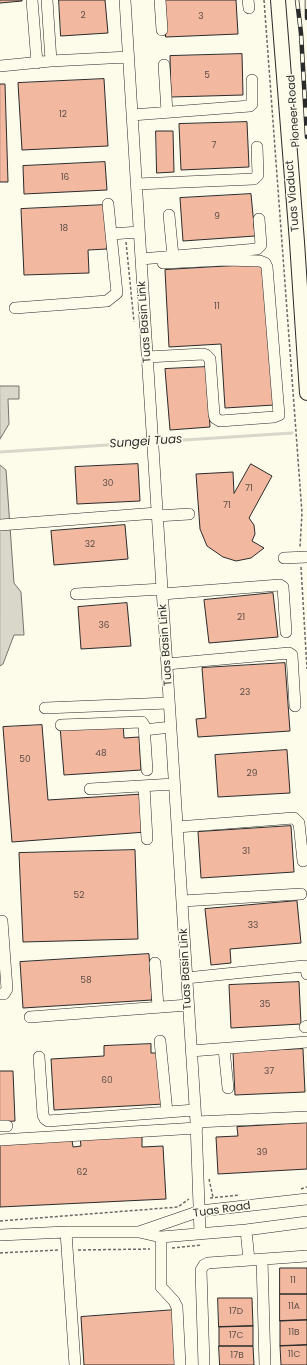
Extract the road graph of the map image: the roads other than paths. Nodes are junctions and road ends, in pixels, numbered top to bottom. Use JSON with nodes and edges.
{"nodes":[{"id":1,"x":32,"y":0,"type":"edge"},
{"id":2,"x":48,"y":0,"type":"edge"},
{"id":3,"x":125,"y":0,"type":"edge"},
{"id":4,"x":160,"y":0,"type":"edge"},
{"id":5,"x":278,"y":0,"type":"edge"},
{"id":6,"x":285,"y":0,"type":"edge"},
{"id":7,"x":162,"y":30,"type":"dead end"},
{"id":8,"x":128,"y":57,"type":"junction"},
{"id":9,"x":51,"y":61,"type":"junction"},
{"id":10,"x":37,"y":63,"type":"junction"},
{"id":11,"x":164,"y":65,"type":"dead end"},
{"id":12,"x":0,"y":66,"type":"edge"},
{"id":13,"x":252,"y":80,"type":"dead end"},
{"id":14,"x":168,"y":112,"type":"junction"},
{"id":15,"x":132,"y":115,"type":"junction"},
{"id":16,"x":257,"y":146,"type":"dead end"},
{"id":17,"x":137,"y":184,"type":"junction"},
{"id":18,"x":108,"y":204,"type":"dead end"},
{"id":19,"x":170,"y":214,"type":"dead end"},
{"id":20,"x":259,"y":219,"type":"dead end"},
{"id":21,"x":139,"y":232,"type":"junction"},
{"id":22,"x":111,"y":234,"type":"junction"},
{"id":23,"x":173,"y":256,"type":"junction"},
{"id":24,"x":141,"y":259,"type":"junction"},
{"id":25,"x":163,"y":263,"type":"dead end"},
{"id":26,"x":307,"y":295,"type":"edge"},
{"id":27,"x":16,"y":308,"type":"dead end"},
{"id":28,"x":147,"y":357,"type":"junction"},
{"id":29,"x":307,"y":393,"type":"edge"},
{"id":30,"x":157,"y":514,"type":"junction"},
{"id":31,"x":189,"y":514,"type":"dead end"},
{"id":32,"x":0,"y":525,"type":"edge"},
{"id":33,"x":304,"y":557,"type":"edge"},
{"id":34,"x":284,"y":558,"type":"dead end"},
{"id":35,"x":162,"y":591,"type":"junction"},
{"id":36,"x":76,"y":594,"type":"dead end"},
{"id":37,"x":286,"y":632,"type":"dead end"},
{"id":38,"x":167,"y":664,"type":"junction"},
{"id":39,"x":169,"y":703,"type":"junction"},
{"id":40,"x":295,"y":706,"type":"dead end"},
{"id":41,"x":45,"y":708,"type":"dead end"},
{"id":42,"x":61,"y":725,"type":"dead end"},
{"id":43,"x":171,"y":727,"type":"junction"},
{"id":44,"x":144,"y":730,"type":"junction"},
{"id":45,"x":147,"y":770,"type":"dead end"},
{"id":46,"x":174,"y":784,"type":"junction"},
{"id":47,"x":144,"y":786,"type":"junction"},
{"id":48,"x":90,"y":789,"type":"dead end"},
{"id":49,"x":177,"y":827,"type":"junction"},
{"id":50,"x":147,"y":839,"type":"dead end"},
{"id":51,"x":303,"y":861,"type":"dead end"},
{"id":52,"x":301,"y":894,"type":"dead end"},
{"id":53,"x":182,"y":901,"type":"junction"},
{"id":54,"x":2,"y":921,"type":"dead end"},
{"id":55,"x":154,"y":963,"type":"dead end"},
{"id":56,"x":307,"y":974,"type":"edge"},
{"id":57,"x":186,"y":978,"type":"junction"},
{"id":58,"x":0,"y":994,"type":"edge"},
{"id":59,"x":188,"y":1005,"type":"junction"},
{"id":60,"x":158,"y":1007,"type":"junction"},
{"id":61,"x":30,"y":1017,"type":"dead end"},
{"id":62,"x":160,"y":1041,"type":"dead end"},
{"id":63,"x":307,"y":1042,"type":"edge"},
{"id":64,"x":224,"y":1049,"type":"junction"},
{"id":65,"x":191,"y":1051,"type":"junction"},
{"id":66,"x":39,"y":1057,"type":"dead end"},
{"id":67,"x":228,"y":1088,"type":"dead end"},
{"id":68,"x":195,"y":1110,"type":"junction"},
{"id":69,"x":167,"y":1112,"type":"junction"},
{"id":70,"x":307,"y":1117,"type":"edge"},
{"id":71,"x":196,"y":1125,"type":"junction"},
{"id":72,"x":0,"y":1140,"type":"edge"},
{"id":73,"x":307,"y":1199,"type":"edge"},
{"id":74,"x":200,"y":1206,"type":"junction"},
{"id":75,"x":307,"y":1222,"type":"edge"},
{"id":76,"x":246,"y":1230,"type":"junction"},
{"id":77,"x":66,"y":1232,"type":"junction"},
{"id":78,"x":140,"y":1232,"type":"junction"},
{"id":79,"x":200,"y":1234,"type":"junction"},
{"id":80,"x":0,"y":1235,"type":"edge"},
{"id":81,"x":161,"y":1237,"type":"junction"},
{"id":82,"x":307,"y":1256,"type":"edge"},
{"id":83,"x":262,"y":1259,"type":"junction"},
{"id":84,"x":249,"y":1260,"type":"junction"},
{"id":85,"x":75,"y":1365,"type":"edge"},
{"id":86,"x":180,"y":1365,"type":"edge"},
{"id":87,"x":204,"y":1365,"type":"edge"},
{"id":88,"x":265,"y":1365,"type":"edge"}],
"edges":[{"from":1,"to":10,"type":"street"},
{"from":2,"to":9,"type":"street"},
{"from":3,"to":8,"type":"street","name":"Tuas Basin Link"},
{"from":4,"to":7,"type":"street"},
{"from":5,"to":29,"type":"main road","name":"Tuas Viaduct"},
{"from":6,"to":26,"type":"main road","name":"Pioneer Road"},
{"from":8,"to":9,"type":"street"},
{"from":8,"to":15,"type":"street","name":"Tuas Basin Link"},
{"from":9,"to":10,"type":"street"},
{"from":10,"to":12,"type":"street"},
{"from":11,"to":14,"type":"street"},
{"from":13,"to":14,"type":"street"},
{"from":14,"to":15,"type":"street"},
{"from":15,"to":17,"type":"street","name":"Tuas Basin Link"},
{"from":16,"to":17,"type":"street"},
{"from":17,"to":21,"type":"street","name":"Tuas Basin Link"},
{"from":18,"to":22,"type":"street"},
{"from":19,"to":23,"type":"street"},
{"from":20,"to":23,"type":"street"},
{"from":21,"to":22,"type":"street"},
{"from":21,"to":24,"type":"street","name":"Tuas Basin Link"},
{"from":22,"to":27,"type":"street"},
{"from":23,"to":24,"type":"street"},
{"from":24,"to":28,"type":"street","name":"Tuas Basin Link"},
{"from":25,"to":28,"type":"street"},
{"from":28,"to":30,"type":"street","name":"Tuas Basin Link"},
{"from":30,"to":31,"type":"street"},
{"from":30,"to":32,"type":"street"},
{"from":30,"to":35,"type":"street","name":"Tuas Basin Link"},
{"from":33,"to":34,"type":"street"},
{"from":35,"to":36,"type":"street"},
{"from":35,"to":37,"type":"street"},
{"from":35,"to":38,"type":"street","name":"Tuas Basin Link"},
{"from":38,"to":39,"type":"street","name":"Tuas Basin Link"},
{"from":38,"to":40,"type":"street"},
{"from":39,"to":41,"type":"street"},
{"from":39,"to":43,"type":"street","name":"Tuas Basin Link"},
{"from":42,"to":44,"type":"street"},
{"from":43,"to":44,"type":"street"},
{"from":43,"to":46,"type":"street","name":"Tuas Basin Link"},
{"from":44,"to":45,"type":"street"},
{"from":46,"to":47,"type":"street"},
{"from":46,"to":49,"type":"street","name":"Tuas Basin Link"},
{"from":47,"to":48,"type":"street"},
{"from":47,"to":50,"type":"street"},
{"from":49,"to":51,"type":"street"},
{"from":49,"to":53,"type":"street","name":"Tuas Basin Link"},
{"from":52,"to":53,"type":"street"},
{"from":53,"to":57,"type":"street","name":"Tuas Basin Link"},
{"from":54,"to":58,"type":"street"},
{"from":55,"to":60,"type":"street"},
{"from":56,"to":57,"type":"street"},
{"from":57,"to":59,"type":"street","name":"Tuas Basin Link"},
{"from":59,"to":60,"type":"street"},
{"from":59,"to":65,"type":"street","name":"Tuas Basin Link"},
{"from":60,"to":61,"type":"street"},
{"from":62,"to":69,"type":"street"},
{"from":63,"to":64,"type":"street"},
{"from":64,"to":65,"type":"street"},
{"from":64,"to":67,"type":"street"},
{"from":65,"to":68,"type":"street","name":"Tuas Basin Link"},
{"from":66,"to":69,"type":"street"},
{"from":68,"to":69,"type":"street"},
{"from":68,"to":71,"type":"street","name":"Tuas Basin Link"},
{"from":70,"to":71,"type":"street"},
{"from":71,"to":72,"type":"street"},
{"from":71,"to":74,"type":"street","name":"Tuas Basin Link"},
{"from":73,"to":74,"type":"street","name":"Tuas Road"},
{"from":74,"to":78,"type":"street","name":"Tuas Road"},
{"from":74,"to":79,"type":"street","name":"Tuas Basin Link"},
{"from":75,"to":76,"type":"street","name":"Tuas Road"},
{"from":76,"to":79,"type":"street","name":"Tuas Road"},
{"from":76,"to":84,"type":"street"},
{"from":77,"to":78,"type":"street","name":"Tuas Road"},
{"from":77,"to":80,"type":"street","name":"Tuas Road"},
{"from":77,"to":85,"type":"street"},
{"from":78,"to":81,"type":"street","name":"Tuas Road"},
{"from":79,"to":81,"type":"street","name":"Tuas Road"},
{"from":81,"to":86,"type":"street"},
{"from":82,"to":83,"type":"street"},
{"from":83,"to":84,"type":"street"},
{"from":83,"to":88,"type":"street"},
{"from":84,"to":87,"type":"street"}]}
